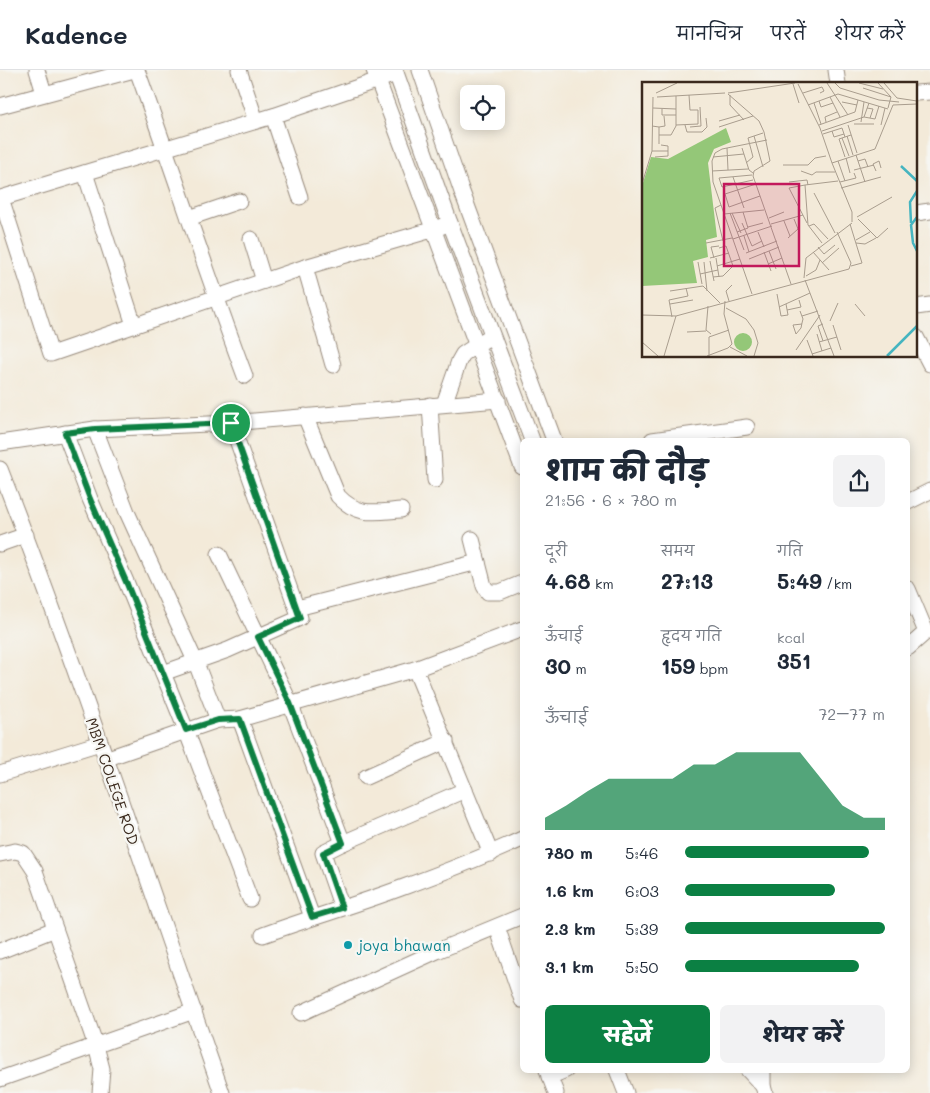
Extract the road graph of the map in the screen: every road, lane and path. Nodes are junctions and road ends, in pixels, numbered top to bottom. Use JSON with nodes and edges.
{"nodes":[{"id":1,"x":37,"y":70,"type":"edge"},
{"id":2,"x":135,"y":70,"type":"edge"},
{"id":3,"x":239,"y":70,"type":"edge"},
{"id":4,"x":420,"y":70,"type":"edge"},
{"id":5,"x":396,"y":72,"type":"edge"},
{"id":6,"x":376,"y":75,"type":"edge"},
{"id":7,"x":44,"y":93,"type":"junction"},
{"id":8,"x":0,"y":106,"type":"edge"},
{"id":9,"x":435,"y":112,"type":"junction"},
{"id":10,"x":273,"y":116,"type":"junction"},
{"id":11,"x":413,"y":119,"type":"junction"},
{"id":12,"x":256,"y":121,"type":"junction"},
{"id":13,"x":166,"y":148,"type":"junction"},
{"id":14,"x":85,"y":173,"type":"junction"},
{"id":15,"x":1,"y":196,"type":"edge"},
{"id":16,"x":300,"y":198,"type":"dead end"},
{"id":17,"x":239,"y":201,"type":"dead end"},
{"id":18,"x":188,"y":218,"type":"junction"},
{"id":19,"x":450,"y":223,"type":"junction"},
{"id":20,"x":435,"y":229,"type":"junction"},
{"id":21,"x":251,"y":239,"type":"dead end"},
{"id":22,"x":305,"y":267,"type":"junction"},
{"id":23,"x":264,"y":281,"type":"junction"},
{"id":24,"x":216,"y":298,"type":"junction"},
{"id":25,"x":134,"y":326,"type":"junction"},
{"id":26,"x":492,"y":335,"type":"junction"},
{"id":27,"x":918,"y":340,"type":"edge"},
{"id":28,"x":477,"y":344,"type":"junction"},
{"id":29,"x":930,"y":364,"type":"edge"},
{"id":30,"x":334,"y":365,"type":"dead end"},
{"id":31,"x":245,"y":376,"type":"dead end"},
{"id":32,"x":498,"y":400,"type":"junction"},
{"id":33,"x":437,"y":405,"type":"junction"},
{"id":34,"x":306,"y":416,"type":"junction"},
{"id":35,"x":231,"y":423,"type":"junction"},
{"id":36,"x":747,"y":427,"type":"dead end"},
{"id":37,"x":95,"y":429,"type":"junction"},
{"id":38,"x":65,"y":433,"type":"junction"},
{"id":39,"x":531,"y":438,"type":"edge"},
{"id":40,"x":553,"y":438,"type":"edge"},
{"id":41,"x":667,"y":438,"type":"edge"},
{"id":42,"x":0,"y":443,"type":"edge"},
{"id":43,"x":520,"y":461,"type":"edge"},
{"id":44,"x":0,"y":470,"type":"edge"},
{"id":45,"x":436,"y":480,"type":"dead end"},
{"id":46,"x":930,"y":491,"type":"edge"},
{"id":47,"x":910,"y":501,"type":"edge"},
{"id":48,"x":401,"y":510,"type":"dead end"},
{"id":49,"x":26,"y":535,"type":"junction"},
{"id":50,"x":472,"y":539,"type":"dead end"},
{"id":51,"x":0,"y":544,"type":"edge"},
{"id":52,"x":219,"y":554,"type":"dead end"},
{"id":53,"x":478,"y":562,"type":"junction"},
{"id":54,"x":520,"y":584,"type":"edge"},
{"id":55,"x":910,"y":593,"type":"edge"},
{"id":56,"x":297,"y":608,"type":"junction"},
{"id":57,"x":520,"y":630,"type":"edge"},
{"id":58,"x":258,"y":637,"type":"junction"},
{"id":59,"x":910,"y":646,"type":"edge"},
{"id":60,"x":196,"y":663,"type":"junction"},
{"id":61,"x":415,"y":668,"type":"junction"},
{"id":62,"x":163,"y":674,"type":"junction"},
{"id":63,"x":290,"y":703,"type":"junction"},
{"id":64,"x":240,"y":719,"type":"junction"},
{"id":65,"x":218,"y":720,"type":"junction"},
{"id":66,"x":186,"y":730,"type":"junction"},
{"id":67,"x":446,"y":741,"type":"junction"},
{"id":68,"x":100,"y":743,"type":"junction"},
{"id":69,"x":105,"y":759,"type":"junction"},
{"id":70,"x":0,"y":774,"type":"edge"},
{"id":71,"x":366,"y":777,"type":"dead end"},
{"id":72,"x":465,"y":790,"type":"junction"},
{"id":73,"x":520,"y":840,"type":"edge"},
{"id":74,"x":343,"y":843,"type":"junction"},
{"id":75,"x":0,"y":854,"type":"edge"},
{"id":76,"x":491,"y":854,"type":"junction"},
{"id":77,"x":250,"y":899,"type":"dead end"},
{"id":78,"x":342,"y":908,"type":"junction"},
{"id":79,"x":312,"y":917,"type":"junction"},
{"id":80,"x":520,"y":917,"type":"edge"},
{"id":81,"x":497,"y":927,"type":"junction"},
{"id":82,"x":55,"y":929,"type":"junction"},
{"id":83,"x":263,"y":935,"type":"dead end"},
{"id":84,"x":0,"y":951,"type":"edge"},
{"id":85,"x":520,"y":994,"type":"edge"},
{"id":86,"x":194,"y":1012,"type":"junction"},
{"id":87,"x":301,"y":1013,"type":"dead end"},
{"id":88,"x":96,"y":1046,"type":"junction"},
{"id":89,"x":618,"y":1073,"type":"edge"},
{"id":90,"x":750,"y":1073,"type":"edge"},
{"id":91,"x":763,"y":1073,"type":"edge"},
{"id":92,"x":548,"y":1074,"type":"edge"},
{"id":93,"x":0,"y":1079,"type":"edge"},
{"id":94,"x":0,"y":1084,"type":"edge"},
{"id":95,"x":764,"y":1090,"type":"edge"},
{"id":96,"x":2,"y":1093,"type":"edge"},
{"id":97,"x":100,"y":1093,"type":"edge"},
{"id":98,"x":222,"y":1093,"type":"edge"},
{"id":99,"x":556,"y":1093,"type":"edge"},
{"id":100,"x":626,"y":1093,"type":"edge"}],
"edges":[{"from":1,"to":7,"type":"street"},
{"from":2,"to":7,"type":"street"},
{"from":2,"to":13,"type":"street"},
{"from":3,"to":12,"type":"street"},
{"from":4,"to":9,"type":"street"},
{"from":5,"to":6,"type":"street"},
{"from":5,"to":11,"type":"street"},
{"from":6,"to":10,"type":"street"},
{"from":6,"to":20,"type":"street"},
{"from":7,"to":8,"type":"street"},
{"from":9,"to":11,"type":"street"},
{"from":9,"to":40,"type":"street"},
{"from":10,"to":12,"type":"street"},
{"from":10,"to":16,"type":"street"},
{"from":11,"to":19,"type":"street"},
{"from":12,"to":13,"type":"street"},
{"from":13,"to":14,"type":"street"},
{"from":13,"to":18,"type":"street"},
{"from":14,"to":15,"type":"street"},
{"from":14,"to":25,"type":"street"},
{"from":15,"to":25,"type":"street"},
{"from":17,"to":18,"type":"street"},
{"from":18,"to":24,"type":"street"},
{"from":19,"to":20,"type":"street"},
{"from":19,"to":26,"type":"street"},
{"from":20,"to":22,"type":"street"},
{"from":20,"to":28,"type":"street"},
{"from":21,"to":23,"type":"street"},
{"from":22,"to":23,"type":"street"},
{"from":22,"to":30,"type":"street"},
{"from":23,"to":24,"type":"street"},
{"from":24,"to":25,"type":"street"},
{"from":24,"to":31,"type":"street"},
{"from":26,"to":28,"type":"street"},
{"from":26,"to":39,"type":"street"},
{"from":27,"to":29,"type":"street"},
{"from":28,"to":32,"type":"street"},
{"from":28,"to":33,"type":"street"},
{"from":32,"to":33,"type":"street"},
{"from":32,"to":43,"type":"street"},
{"from":33,"to":34,"type":"street"},
{"from":33,"to":45,"type":"street"},
{"from":34,"to":35,"type":"street"},
{"from":34,"to":48,"type":"street"},
{"from":35,"to":37,"type":"street"},
{"from":35,"to":56,"type":"street"},
{"from":36,"to":41,"type":"street"},
{"from":37,"to":38,"type":"street"},
{"from":37,"to":60,"type":"street"},
{"from":38,"to":42,"type":"street"},
{"from":38,"to":62,"type":"street"},
{"from":44,"to":49,"type":"street","name":"MBM COLEGE ROD"},
{"from":46,"to":47,"type":"street"},
{"from":49,"to":51,"type":"street"},
{"from":49,"to":68,"type":"street","name":"MBM COLEGE ROD"},
{"from":50,"to":53,"type":"street"},
{"from":52,"to":58,"type":"street"},
{"from":53,"to":54,"type":"street"},
{"from":53,"to":56,"type":"street"},
{"from":55,"to":59,"type":"street"},
{"from":56,"to":58,"type":"street"},
{"from":57,"to":61,"type":"street"},
{"from":58,"to":60,"type":"street"},
{"from":58,"to":63,"type":"street"},
{"from":60,"to":62,"type":"street"},
{"from":60,"to":65,"type":"street"},
{"from":61,"to":63,"type":"street"},
{"from":61,"to":67,"type":"street"},
{"from":62,"to":66,"type":"street"},
{"from":63,"to":64,"type":"street"},
{"from":63,"to":74,"type":"street"},
{"from":64,"to":65,"type":"street"},
{"from":64,"to":79,"type":"street"},
{"from":65,"to":66,"type":"street"},
{"from":66,"to":69,"type":"street"},
{"from":66,"to":77,"type":"street"},
{"from":67,"to":71,"type":"street"},
{"from":67,"to":72,"type":"street"},
{"from":68,"to":69,"type":"street","name":"MBM COLEGE ROD"},
{"from":68,"to":70,"type":"street"},
{"from":69,"to":86,"type":"street","name":"MBM COLEGE ROD"},
{"from":72,"to":74,"type":"street"},
{"from":72,"to":76,"type":"street"},
{"from":73,"to":76,"type":"street"},
{"from":74,"to":78,"type":"street"},
{"from":75,"to":82,"type":"street"},
{"from":76,"to":78,"type":"street"},
{"from":78,"to":79,"type":"street"},
{"from":79,"to":83,"type":"street"},
{"from":80,"to":81,"type":"street"},
{"from":81,"to":85,"type":"street"},
{"from":81,"to":87,"type":"street"},
{"from":82,"to":84,"type":"street"},
{"from":82,"to":88,"type":"street"},
{"from":86,"to":88,"type":"street"},
{"from":86,"to":98,"type":"street","name":"MBM COLEGE ROD"},
{"from":88,"to":93,"type":"street"},
{"from":88,"to":97,"type":"street"},
{"from":89,"to":100,"type":"street"},
{"from":90,"to":95,"type":"street"},
{"from":91,"to":95,"type":"street"},
{"from":92,"to":99,"type":"street"},
{"from":94,"to":96,"type":"street"}]}
